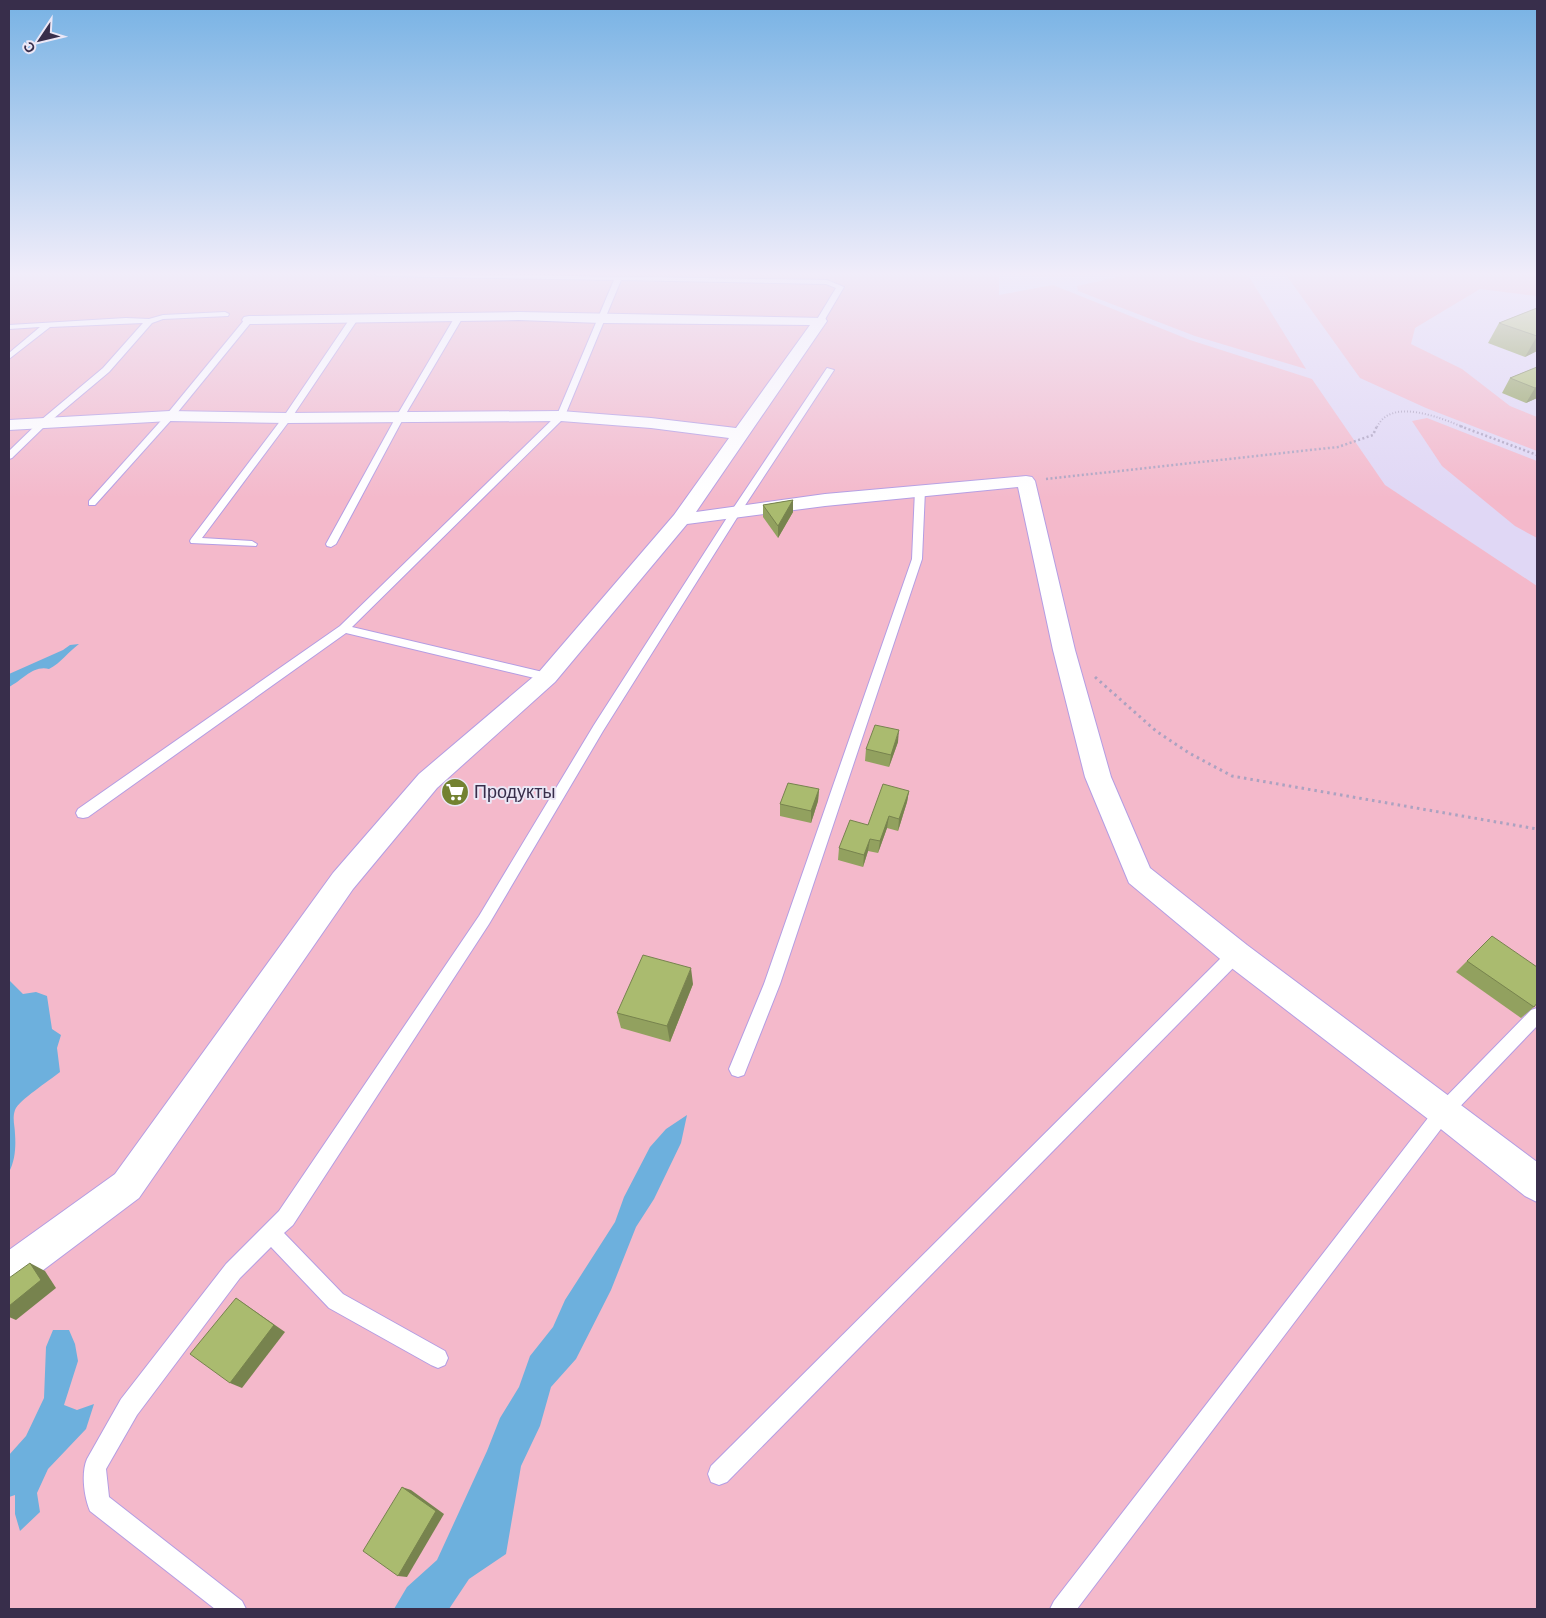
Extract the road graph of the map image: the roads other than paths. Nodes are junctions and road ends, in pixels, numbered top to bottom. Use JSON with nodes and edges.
{"nodes":[{"id":1,"x":21,"y":348,"type":"edge"},
{"id":2,"x":126,"y":348,"type":"edge"},
{"id":3,"x":227,"y":348,"type":"edge"},
{"id":4,"x":334,"y":348,"type":"edge"},
{"id":5,"x":441,"y":348,"type":"edge"},
{"id":6,"x":589,"y":348,"type":"edge"},
{"id":7,"x":801,"y":348,"type":"edge"},
{"id":8,"x":9,"y":357,"type":"edge"},
{"id":9,"x":830,"y":370,"type":"dead end"},
{"id":10,"x":170,"y":416,"type":"junction"},
{"id":11,"x":561,"y":416,"type":"junction"},
{"id":12,"x":400,"y":417,"type":"junction"},
{"id":13,"x":286,"y":418,"type":"junction"},
{"id":14,"x":44,"y":422,"type":"junction"},
{"id":15,"x":9,"y":425,"type":"edge"},
{"id":16,"x":740,"y":434,"type":"junction"},
{"id":17,"x":9,"y":456,"type":"edge"},
{"id":18,"x":920,"y":490,"type":"junction"},
{"id":19,"x":92,"y":503,"type":"dead end"},
{"id":20,"x":735,"y":513,"type":"junction"},
{"id":21,"x":681,"y":519,"type":"junction"},
{"id":22,"x":252,"y":544,"type":"dead end"},
{"id":23,"x":331,"y":544,"type":"dead end"},
{"id":24,"x":344,"y":629,"type":"junction"},
{"id":25,"x":547,"y":677,"type":"junction"},
{"id":26,"x":83,"y":812,"type":"dead end"},
{"id":27,"x":1236,"y":954,"type":"junction"},
{"id":28,"x":1537,"y":1015,"type":"edge"},
{"id":29,"x":738,"y":1069,"type":"dead end"},
{"id":30,"x":1444,"y":1111,"type":"junction"},
{"id":31,"x":1537,"y":1184,"type":"edge"},
{"id":32,"x":271,"y":1232,"type":"junction"},
{"id":33,"x":9,"y":1273,"type":"edge"},
{"id":34,"x":438,"y":1358,"type":"dead end"},
{"id":35,"x":719,"y":1474,"type":"dead end"},
{"id":36,"x":234,"y":1609,"type":"edge"},
{"id":37,"x":1062,"y":1609,"type":"edge"}],
"edges":[{"from":1,"to":8,"type":"lane"},
{"from":2,"to":14,"type":"lane"},
{"from":3,"to":10,"type":"lane"},
{"from":4,"to":13,"type":"lane"},
{"from":5,"to":12,"type":"lane"},
{"from":6,"to":11,"type":"lane"},
{"from":7,"to":16,"type":"street"},
{"from":9,"to":20,"type":"lane"},
{"from":10,"to":13,"type":"street"},
{"from":10,"to":14,"type":"street"},
{"from":10,"to":19,"type":"lane"},
{"from":11,"to":12,"type":"street"},
{"from":11,"to":16,"type":"street"},
{"from":11,"to":24,"type":"lane"},
{"from":12,"to":13,"type":"street"},
{"from":12,"to":23,"type":"lane"},
{"from":13,"to":22,"type":"lane"},
{"from":14,"to":15,"type":"street"},
{"from":14,"to":17,"type":"lane"},
{"from":16,"to":21,"type":"street"},
{"from":18,"to":20,"type":"street"},
{"from":18,"to":27,"type":"street"},
{"from":18,"to":29,"type":"lane"},
{"from":20,"to":21,"type":"street"},
{"from":20,"to":32,"type":"lane"},
{"from":21,"to":25,"type":"street"},
{"from":24,"to":25,"type":"lane"},
{"from":24,"to":26,"type":"lane"},
{"from":25,"to":33,"type":"street"},
{"from":27,"to":30,"type":"street"},
{"from":27,"to":35,"type":"lane"},
{"from":28,"to":30,"type":"lane"},
{"from":30,"to":31,"type":"street"},
{"from":30,"to":37,"type":"lane"},
{"from":32,"to":34,"type":"lane"},
{"from":32,"to":36,"type":"lane"}]}
